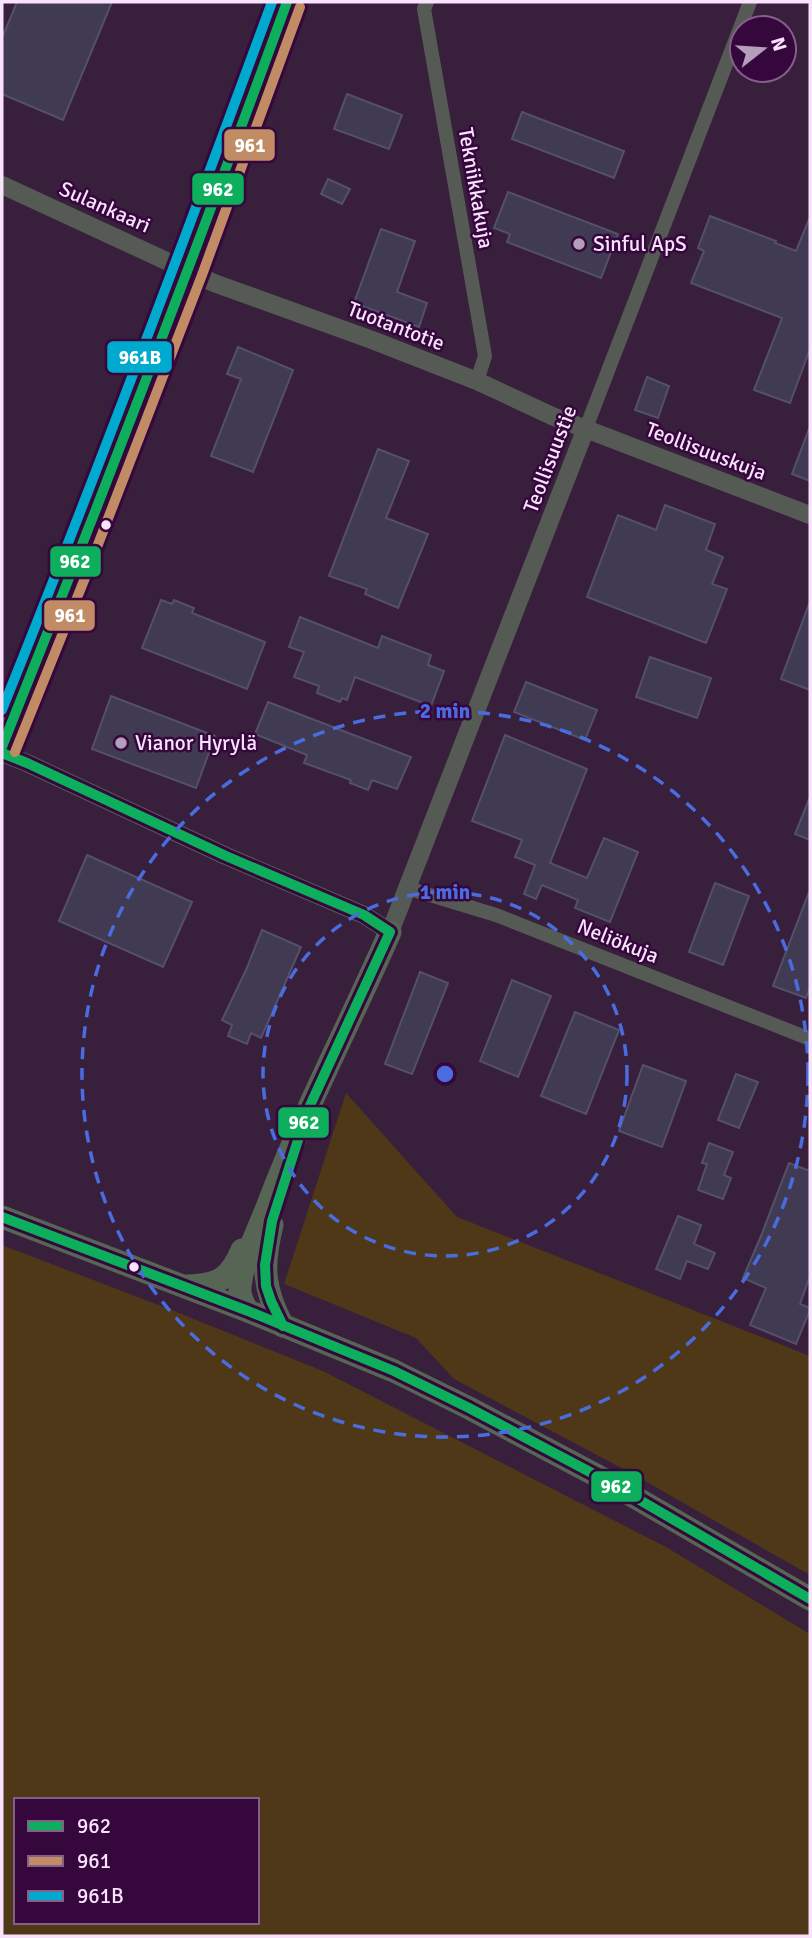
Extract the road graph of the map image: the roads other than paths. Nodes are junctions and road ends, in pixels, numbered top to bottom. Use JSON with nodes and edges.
{"nodes":[{"id":1,"x":287,"y":2,"type":"edge"},
{"id":2,"x":428,"y":2,"type":"edge"},
{"id":3,"x":750,"y":2,"type":"edge"},
{"id":4,"x":2,"y":185,"type":"edge"},
{"id":5,"x":189,"y":270,"type":"junction"},
{"id":6,"x":477,"y":381,"type":"junction"},
{"id":7,"x":586,"y":428,"type":"junction"},
{"id":8,"x":810,"y":515,"type":"edge"},
{"id":9,"x":2,"y":747,"type":"edge"},
{"id":10,"x":2,"y":753,"type":"edge"},
{"id":11,"x":407,"y":888,"type":"junction"},
{"id":12,"x":390,"y":932,"type":"junction"},
{"id":13,"x":810,"y":1039,"type":"edge"},
{"id":14,"x":307,"y":1112,"type":"junction"},
{"id":15,"x":2,"y":1217,"type":"edge"},
{"id":16,"x":182,"y":1286,"type":"junction"},
{"id":17,"x":248,"y":1311,"type":"junction"},
{"id":18,"x":283,"y":1326,"type":"junction"},
{"id":19,"x":810,"y":1599,"type":"edge"}],
"edges":[{"from":1,"to":5,"type":"street"},
{"from":2,"to":6,"type":"street","name":"Tekniikkakuja"},
{"from":3,"to":7,"type":"street","name":"Teollisuustie"},
{"from":4,"to":5,"type":"street","name":"Sulankaari"},
{"from":5,"to":6,"type":"street","name":"Tuotantotie"},
{"from":5,"to":9,"type":"street"},
{"from":6,"to":7,"type":"street","name":"Tuotantotie"},
{"from":7,"to":8,"type":"street","name":"Teollisuuskuja"},
{"from":7,"to":11,"type":"street","name":"Teollisuustie"},
{"from":10,"to":12,"type":"street"},
{"from":11,"to":12,"type":"street","name":"Teollisuustie"},
{"from":11,"to":13,"type":"street","name":"Neliökuja"},
{"from":12,"to":14,"type":"main road"},
{"from":14,"to":16,"type":"main road"},
{"from":14,"to":17,"type":"main road"},
{"from":14,"to":18,"type":"main road"},
{"from":15,"to":16,"type":"main road"},
{"from":16,"to":17,"type":"main road"},
{"from":17,"to":18,"type":"main road"},
{"from":18,"to":19,"type":"main road"}]}
